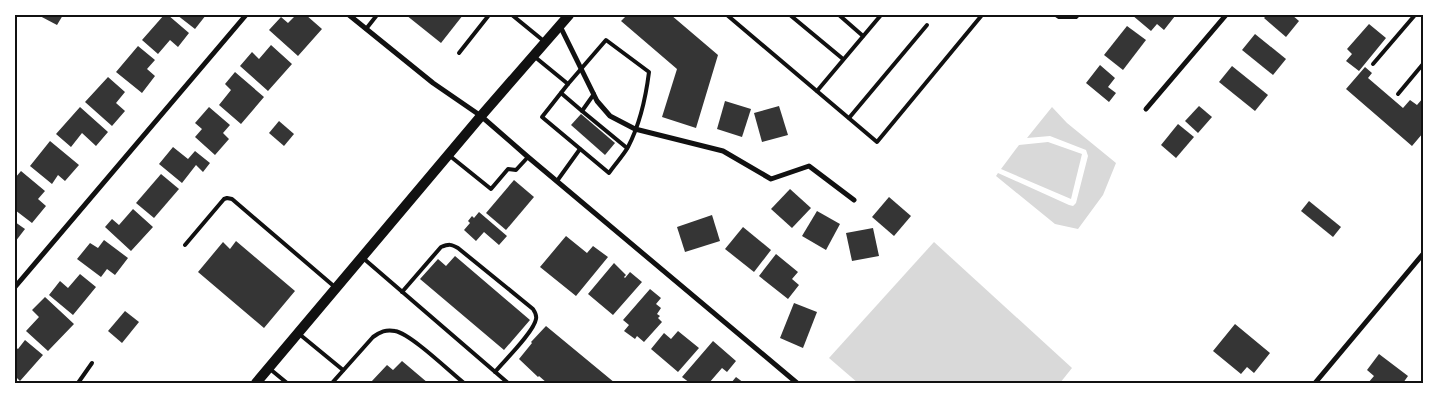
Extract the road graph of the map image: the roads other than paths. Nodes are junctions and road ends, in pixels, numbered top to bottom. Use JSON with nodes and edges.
{"nodes":[{"id":1,"x":246,"y":15,"type":"edge"},
{"id":2,"x":349,"y":15,"type":"edge"},
{"id":3,"x":377,"y":15,"type":"edge"},
{"id":4,"x":489,"y":15,"type":"edge"},
{"id":5,"x":512,"y":15,"type":"edge"},
{"id":6,"x":569,"y":15,"type":"edge"},
{"id":7,"x":727,"y":15,"type":"edge"},
{"id":8,"x":790,"y":15,"type":"edge"},
{"id":9,"x":839,"y":15,"type":"edge"},
{"id":10,"x":881,"y":15,"type":"edge"},
{"id":11,"x":982,"y":15,"type":"edge"},
{"id":12,"x":1078,"y":15,"type":"edge"},
{"id":13,"x":1226,"y":15,"type":"edge"},
{"id":14,"x":1415,"y":15,"type":"edge"},
{"id":15,"x":1058,"y":16,"type":"edge"},
{"id":16,"x":560,"y":26,"type":"junction"},
{"id":17,"x":927,"y":26,"type":"dead end"},
{"id":18,"x":366,"y":29,"type":"junction"},
{"id":19,"x":863,"y":36,"type":"junction"},
{"id":20,"x":546,"y":42,"type":"junction"},
{"id":21,"x":459,"y":52,"type":"dead end"},
{"id":22,"x":534,"y":56,"type":"junction"},
{"id":23,"x":843,"y":59,"type":"junction"},
{"id":24,"x":1373,"y":64,"type":"dead end"},
{"id":25,"x":1423,"y":64,"type":"edge"},
{"id":26,"x":581,"y":68,"type":"junction"},
{"id":27,"x":568,"y":84,"type":"junction"},
{"id":28,"x":817,"y":91,"type":"junction"},
{"id":29,"x":561,"y":93,"type":"junction"},
{"id":30,"x":594,"y":94,"type":"junction"},
{"id":31,"x":1398,"y":94,"type":"dead end"},
{"id":32,"x":1146,"y":109,"type":"dead end"},
{"id":33,"x":582,"y":111,"type":"junction"},
{"id":34,"x":481,"y":116,"type":"junction"},
{"id":35,"x":849,"y":118,"type":"junction"},
{"id":36,"x":635,"y":129,"type":"junction"},
{"id":37,"x":580,"y":148,"type":"junction"},
{"id":38,"x":627,"y":148,"type":"junction"},
{"id":39,"x":449,"y":154,"type":"junction"},
{"id":40,"x":528,"y":156,"type":"junction"},
{"id":41,"x":557,"y":181,"type":"junction"},
{"id":42,"x":854,"y":200,"type":"dead end"},
{"id":43,"x":185,"y":245,"type":"dead end"},
{"id":44,"x":1423,"y":254,"type":"edge"},
{"id":45,"x":362,"y":257,"type":"junction"},
{"id":46,"x":15,"y":287,"type":"edge"},
{"id":47,"x":336,"y":288,"type":"junction"},
{"id":48,"x":402,"y":292,"type":"junction"},
{"id":49,"x":298,"y":333,"type":"junction"},
{"id":50,"x":92,"y":363,"type":"dead end"},
{"id":51,"x":269,"y":367,"type":"junction"},
{"id":52,"x":343,"y":370,"type":"junction"},
{"id":53,"x":495,"y":372,"type":"junction"},
{"id":54,"x":78,"y":383,"type":"edge"},
{"id":55,"x":256,"y":383,"type":"edge"},
{"id":56,"x":287,"y":383,"type":"edge"},
{"id":57,"x":332,"y":383,"type":"edge"},
{"id":58,"x":464,"y":383,"type":"edge"},
{"id":59,"x":508,"y":383,"type":"edge"},
{"id":60,"x":797,"y":383,"type":"edge"},
{"id":61,"x":1315,"y":383,"type":"edge"}],
"edges":[{"from":1,"to":46,"type":"street"},
{"from":2,"to":18,"type":"street"},
{"from":3,"to":18,"type":"lane"},
{"from":4,"to":21,"type":"lane"},
{"from":5,"to":20,"type":"lane"},
{"from":6,"to":16,"type":"main road"},
{"from":7,"to":28,"type":"lane"},
{"from":8,"to":23,"type":"lane"},
{"from":9,"to":19,"type":"lane"},
{"from":10,"to":19,"type":"lane"},
{"from":11,"to":35,"type":"lane"},
{"from":12,"to":15,"type":"lane"},
{"from":13,"to":32,"type":"street"},
{"from":14,"to":24,"type":"lane"},
{"from":16,"to":20,"type":"main road"},
{"from":16,"to":26,"type":"street"},
{"from":17,"to":35,"type":"lane"},
{"from":18,"to":34,"type":"street"},
{"from":19,"to":23,"type":"lane"},
{"from":20,"to":22,"type":"main road"},
{"from":22,"to":27,"type":"lane"},
{"from":22,"to":34,"type":"main road"},
{"from":23,"to":28,"type":"lane"},
{"from":25,"to":31,"type":"lane"},
{"from":26,"to":27,"type":"lane"},
{"from":26,"to":30,"type":"street"},
{"from":26,"to":36,"type":"lane"},
{"from":27,"to":29,"type":"lane"},
{"from":28,"to":35,"type":"lane"},
{"from":29,"to":33,"type":"lane"},
{"from":29,"to":37,"type":"lane"},
{"from":30,"to":33,"type":"lane"},
{"from":30,"to":36,"type":"street"},
{"from":33,"to":38,"type":"lane"},
{"from":34,"to":39,"type":"main road"},
{"from":34,"to":40,"type":"street"},
{"from":36,"to":38,"type":"lane"},
{"from":36,"to":42,"type":"street"},
{"from":37,"to":38,"type":"lane"},
{"from":37,"to":41,"type":"lane"},
{"from":39,"to":40,"type":"lane"},
{"from":39,"to":45,"type":"main road"},
{"from":40,"to":41,"type":"street"},
{"from":41,"to":60,"type":"street"},
{"from":43,"to":47,"type":"lane"},
{"from":44,"to":61,"type":"street"},
{"from":45,"to":47,"type":"main road"},
{"from":45,"to":48,"type":"lane"},
{"from":47,"to":49,"type":"main road"},
{"from":48,"to":53,"type":"lane"},
{"from":48,"to":53,"type":"lane"},
{"from":49,"to":51,"type":"main road"},
{"from":49,"to":52,"type":"lane"},
{"from":50,"to":54,"type":"lane"},
{"from":51,"to":55,"type":"main road"},
{"from":51,"to":56,"type":"lane"},
{"from":52,"to":57,"type":"lane"},
{"from":52,"to":58,"type":"lane"},
{"from":53,"to":59,"type":"lane"}]}
